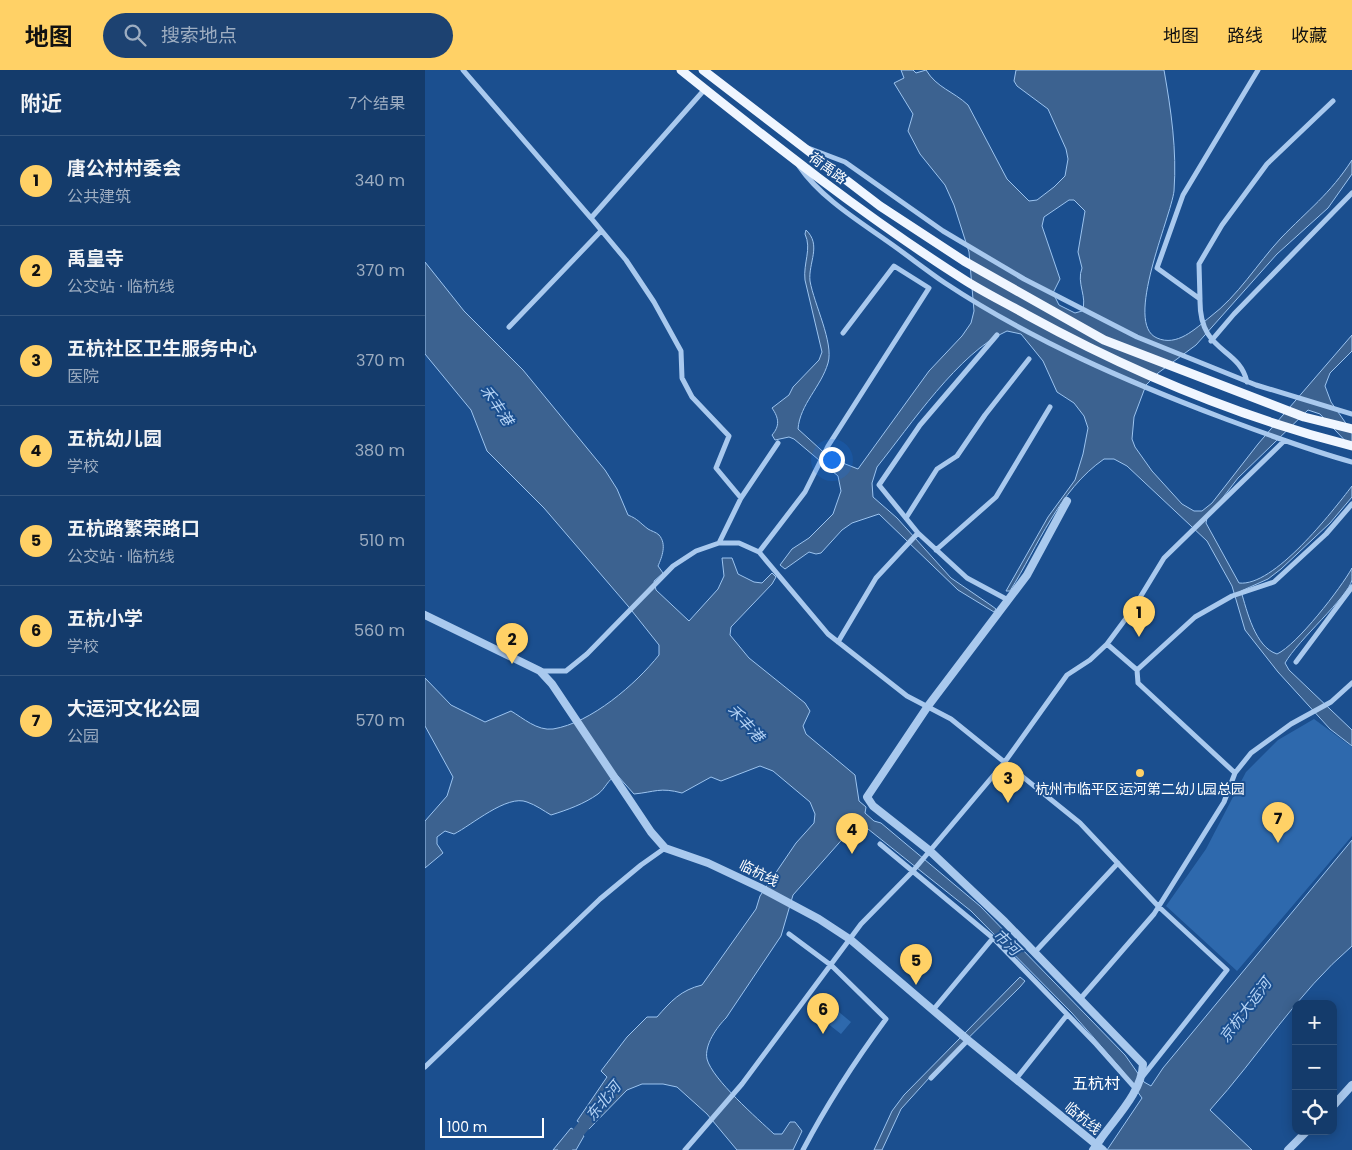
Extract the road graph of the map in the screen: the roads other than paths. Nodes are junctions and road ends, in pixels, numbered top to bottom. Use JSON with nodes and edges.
{"nodes":[{"id":1,"x":463,"y":70,"type":"edge"},
{"id":2,"x":681,"y":70,"type":"edge"},
{"id":3,"x":703,"y":70,"type":"edge"},
{"id":4,"x":1258,"y":70,"type":"edge"},
{"id":5,"x":705,"y":89,"type":"junction"},
{"id":6,"x":1333,"y":101,"type":"dead end"},
{"id":7,"x":800,"y":145,"type":"junction"},
{"id":8,"x":796,"y":161,"type":"junction"},
{"id":9,"x":1352,"y":193,"type":"edge"},
{"id":10,"x":591,"y":218,"type":"junction"},
{"id":11,"x":601,"y":231,"type":"junction"},
{"id":12,"x":1200,"y":299,"type":"junction"},
{"id":13,"x":509,"y":327,"type":"dead end"},
{"id":14,"x":843,"y":333,"type":"dead end"},
{"id":15,"x":997,"y":335,"type":"dead end"},
{"id":16,"x":1211,"y":341,"type":"junction"},
{"id":17,"x":1029,"y":359,"type":"dead end"},
{"id":18,"x":1247,"y":382,"type":"junction"},
{"id":19,"x":1050,"y":407,"type":"dead end"},
{"id":20,"x":1352,"y":414,"type":"edge"},
{"id":21,"x":1352,"y":429,"type":"edge"},
{"id":22,"x":1284,"y":441,"type":"junction"},
{"id":23,"x":778,"y":443,"type":"dead end"},
{"id":24,"x":1352,"y":446,"type":"edge"},
{"id":25,"x":1352,"y":462,"type":"edge"},
{"id":26,"x":741,"y":498,"type":"junction"},
{"id":27,"x":1067,"y":501,"type":"dead end"},
{"id":28,"x":1352,"y":504,"type":"edge"},
{"id":29,"x":906,"y":518,"type":"junction"},
{"id":30,"x":918,"y":533,"type":"junction"},
{"id":31,"x":719,"y":543,"type":"junction"},
{"id":32,"x":936,"y":550,"type":"junction"},
{"id":33,"x":759,"y":552,"type":"junction"},
{"id":34,"x":1352,"y":587,"type":"edge"},
{"id":35,"x":1008,"y":600,"type":"junction"},
{"id":36,"x":425,"y":615,"type":"edge"},
{"id":37,"x":837,"y":642,"type":"junction"},
{"id":38,"x":1107,"y":644,"type":"junction"},
{"id":39,"x":1296,"y":662,"type":"dead end"},
{"id":40,"x":1137,"y":670,"type":"junction"},
{"id":41,"x":540,"y":671,"type":"junction"},
{"id":42,"x":1352,"y":684,"type":"edge"},
{"id":43,"x":927,"y":706,"type":"junction"},
{"id":44,"x":1004,"y":763,"type":"junction"},
{"id":45,"x":1235,"y":773,"type":"junction"},
{"id":46,"x":880,"y":844,"type":"dead end"},
{"id":47,"x":665,"y":848,"type":"junction"},
{"id":48,"x":930,"y":851,"type":"junction"},
{"id":49,"x":1118,"y":863,"type":"junction"},
{"id":50,"x":912,"y":872,"type":"junction"},
{"id":51,"x":1159,"y":907,"type":"junction"},
{"id":52,"x":789,"y":934,"type":"dead end"},
{"id":53,"x":993,"y":938,"type":"junction"},
{"id":54,"x":851,"y":940,"type":"junction"},
{"id":55,"x":1035,"y":952,"type":"junction"},
{"id":56,"x":832,"y":966,"type":"junction"},
{"id":57,"x":1081,"y":998,"type":"junction"},
{"id":58,"x":933,"y":1010,"type":"junction"},
{"id":59,"x":1067,"y":1016,"type":"junction"},
{"id":60,"x":965,"y":1037,"type":"junction"},
{"id":61,"x":425,"y":1067,"type":"edge"},
{"id":62,"x":1143,"y":1076,"type":"junction"},
{"id":63,"x":931,"y":1078,"type":"dead end"},
{"id":64,"x":1016,"y":1079,"type":"junction"},
{"id":65,"x":1352,"y":1085,"type":"edge"},
{"id":66,"x":1136,"y":1089,"type":"junction"},
{"id":67,"x":1337,"y":1102,"type":"edge"},
{"id":68,"x":1303,"y":1135,"type":"edge"},
{"id":69,"x":685,"y":1150,"type":"edge"},
{"id":70,"x":803,"y":1150,"type":"edge"},
{"id":71,"x":1093,"y":1150,"type":"edge"},
{"id":72,"x":1103,"y":1150,"type":"edge"},
{"id":73,"x":1288,"y":1150,"type":"edge"}],
"edges":[{"from":1,"to":10,"type":"street"},
{"from":2,"to":5,"type":"main road","name":"荷禹路"},
{"from":3,"to":7,"type":"main road","name":"荷禹路"},
{"from":4,"to":12,"type":"street"},
{"from":5,"to":8,"type":"main road","name":"荷禹路"},
{"from":5,"to":10,"type":"street"},
{"from":6,"to":12,"type":"street"},
{"from":7,"to":18,"type":"street"},
{"from":7,"to":21,"type":"main road","name":"荷禹路"},
{"from":8,"to":22,"type":"street"},
{"from":8,"to":24,"type":"main road","name":"荷禹路"},
{"from":9,"to":16,"type":"street"},
{"from":10,"to":11,"type":"street"},
{"from":11,"to":13,"type":"street"},
{"from":11,"to":26,"type":"street"},
{"from":12,"to":16,"type":"street"},
{"from":14,"to":33,"type":"street"},
{"from":15,"to":29,"type":"street"},
{"from":16,"to":18,"type":"street"},
{"from":17,"to":29,"type":"street"},
{"from":18,"to":20,"type":"street"},
{"from":19,"to":32,"type":"street"},
{"from":22,"to":25,"type":"street"},
{"from":22,"to":38,"type":"street"},
{"from":23,"to":26,"type":"street"},
{"from":26,"to":31,"type":"street"},
{"from":27,"to":35,"type":"street"},
{"from":28,"to":40,"type":"street"},
{"from":29,"to":30,"type":"street"},
{"from":30,"to":32,"type":"street"},
{"from":30,"to":37,"type":"street"},
{"from":31,"to":33,"type":"street"},
{"from":31,"to":41,"type":"street"},
{"from":32,"to":35,"type":"street"},
{"from":33,"to":37,"type":"street"},
{"from":34,"to":39,"type":"street"},
{"from":35,"to":43,"type":"street"},
{"from":36,"to":41,"type":"street"},
{"from":37,"to":43,"type":"street"},
{"from":38,"to":40,"type":"street"},
{"from":38,"to":44,"type":"street"},
{"from":40,"to":45,"type":"street"},
{"from":41,"to":47,"type":"street"},
{"from":42,"to":45,"type":"street"},
{"from":43,"to":44,"type":"street"},
{"from":43,"to":48,"type":"street"},
{"from":44,"to":48,"type":"street"},
{"from":44,"to":49,"type":"street"},
{"from":45,"to":51,"type":"street"},
{"from":46,"to":50,"type":"street"},
{"from":47,"to":54,"type":"street","name":"临杭线"},
{"from":47,"to":61,"type":"street"},
{"from":48,"to":50,"type":"street"},
{"from":48,"to":55,"type":"street"},
{"from":49,"to":51,"type":"street"},
{"from":49,"to":55,"type":"street"},
{"from":50,"to":53,"type":"street"},
{"from":50,"to":54,"type":"street"},
{"from":51,"to":57,"type":"street"},
{"from":51,"to":62,"type":"street"},
{"from":52,"to":56,"type":"street"},
{"from":53,"to":58,"type":"street"},
{"from":53,"to":59,"type":"street"},
{"from":54,"to":56,"type":"street"},
{"from":54,"to":58,"type":"street","name":"临杭线"},
{"from":55,"to":57,"type":"street"},
{"from":56,"to":69,"type":"street"},
{"from":56,"to":70,"type":"street"},
{"from":57,"to":62,"type":"street"},
{"from":58,"to":60,"type":"street","name":"临杭线"},
{"from":59,"to":64,"type":"street"},
{"from":59,"to":66,"type":"street"},
{"from":60,"to":63,"type":"street"},
{"from":60,"to":64,"type":"street","name":"临杭线"},
{"from":62,"to":66,"type":"street"},
{"from":64,"to":72,"type":"street","name":"临杭线"},
{"from":65,"to":67,"type":"street"},
{"from":66,"to":71,"type":"street","bridge":true},
{"from":68,"to":73,"type":"street"}]}
